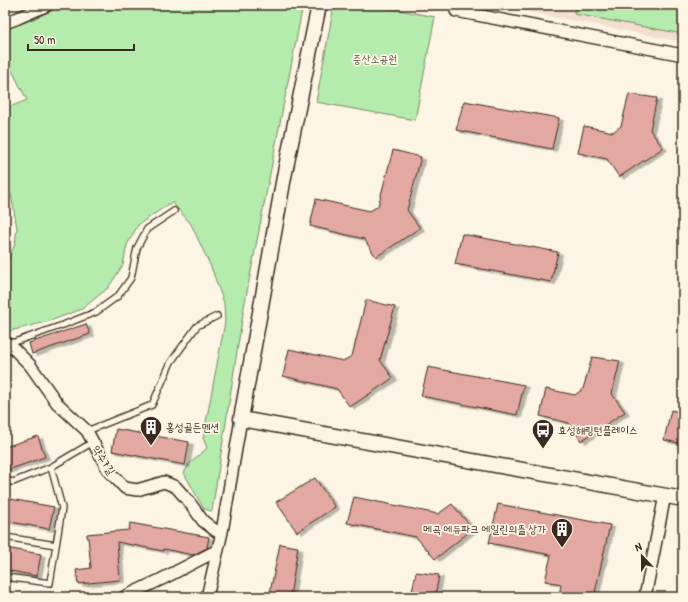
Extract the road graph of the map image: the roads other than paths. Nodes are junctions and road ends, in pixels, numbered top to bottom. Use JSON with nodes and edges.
{"nodes":[{"id":1,"x":48,"y":5,"type":"edge"},
{"id":2,"x":319,"y":5,"type":"edge"},
{"id":3,"x":456,"y":11,"type":"dead end"},
{"id":4,"x":5,"y":23,"type":"edge"},
{"id":5,"x":683,"y":55,"type":"edge"},
{"id":6,"x":174,"y":211,"type":"dead end"},
{"id":7,"x":217,"y":316,"type":"dead end"},
{"id":8,"x":7,"y":344,"type":"edge"},
{"id":9,"x":241,"y":420,"type":"junction"},
{"id":10,"x":87,"y":431,"type":"junction"},
{"id":11,"x":93,"y":442,"type":"junction"},
{"id":12,"x":51,"y":467,"type":"junction"},
{"id":13,"x":5,"y":480,"type":"edge"},
{"id":14,"x":665,"y":495,"type":"junction"},
{"id":15,"x":683,"y":499,"type":"edge"},
{"id":16,"x":222,"y":532,"type":"junction"},
{"id":17,"x":5,"y":537,"type":"edge"},
{"id":18,"x":56,"y":545,"type":"junction"},
{"id":19,"x":218,"y":550,"type":"junction"},
{"id":20,"x":5,"y":577,"type":"edge"},
{"id":21,"x":124,"y":597,"type":"edge"},
{"id":22,"x":207,"y":597,"type":"edge"},
{"id":23,"x":645,"y":597,"type":"edge"}],
"edges":[{"from":1,"to":4,"type":"street"},
{"from":2,"to":9,"type":"street"},
{"from":3,"to":5,"type":"street"},
{"from":6,"to":8,"type":"lane"},
{"from":7,"to":10,"type":"lane"},
{"from":8,"to":10,"type":"street","name":"약수7길"},
{"from":9,"to":14,"type":"street"},
{"from":9,"to":16,"type":"street"},
{"from":10,"to":11,"type":"street","name":"약수7길"},
{"from":11,"to":12,"type":"lane"},
{"from":11,"to":16,"type":"street","name":"약수7길"},
{"from":12,"to":13,"type":"lane"},
{"from":12,"to":18,"type":"lane"},
{"from":14,"to":15,"type":"street"},
{"from":14,"to":23,"type":"street"},
{"from":16,"to":19,"type":"street"},
{"from":17,"to":18,"type":"lane"},
{"from":18,"to":20,"type":"lane"},
{"from":19,"to":21,"type":"street"},
{"from":19,"to":22,"type":"street"}]}
